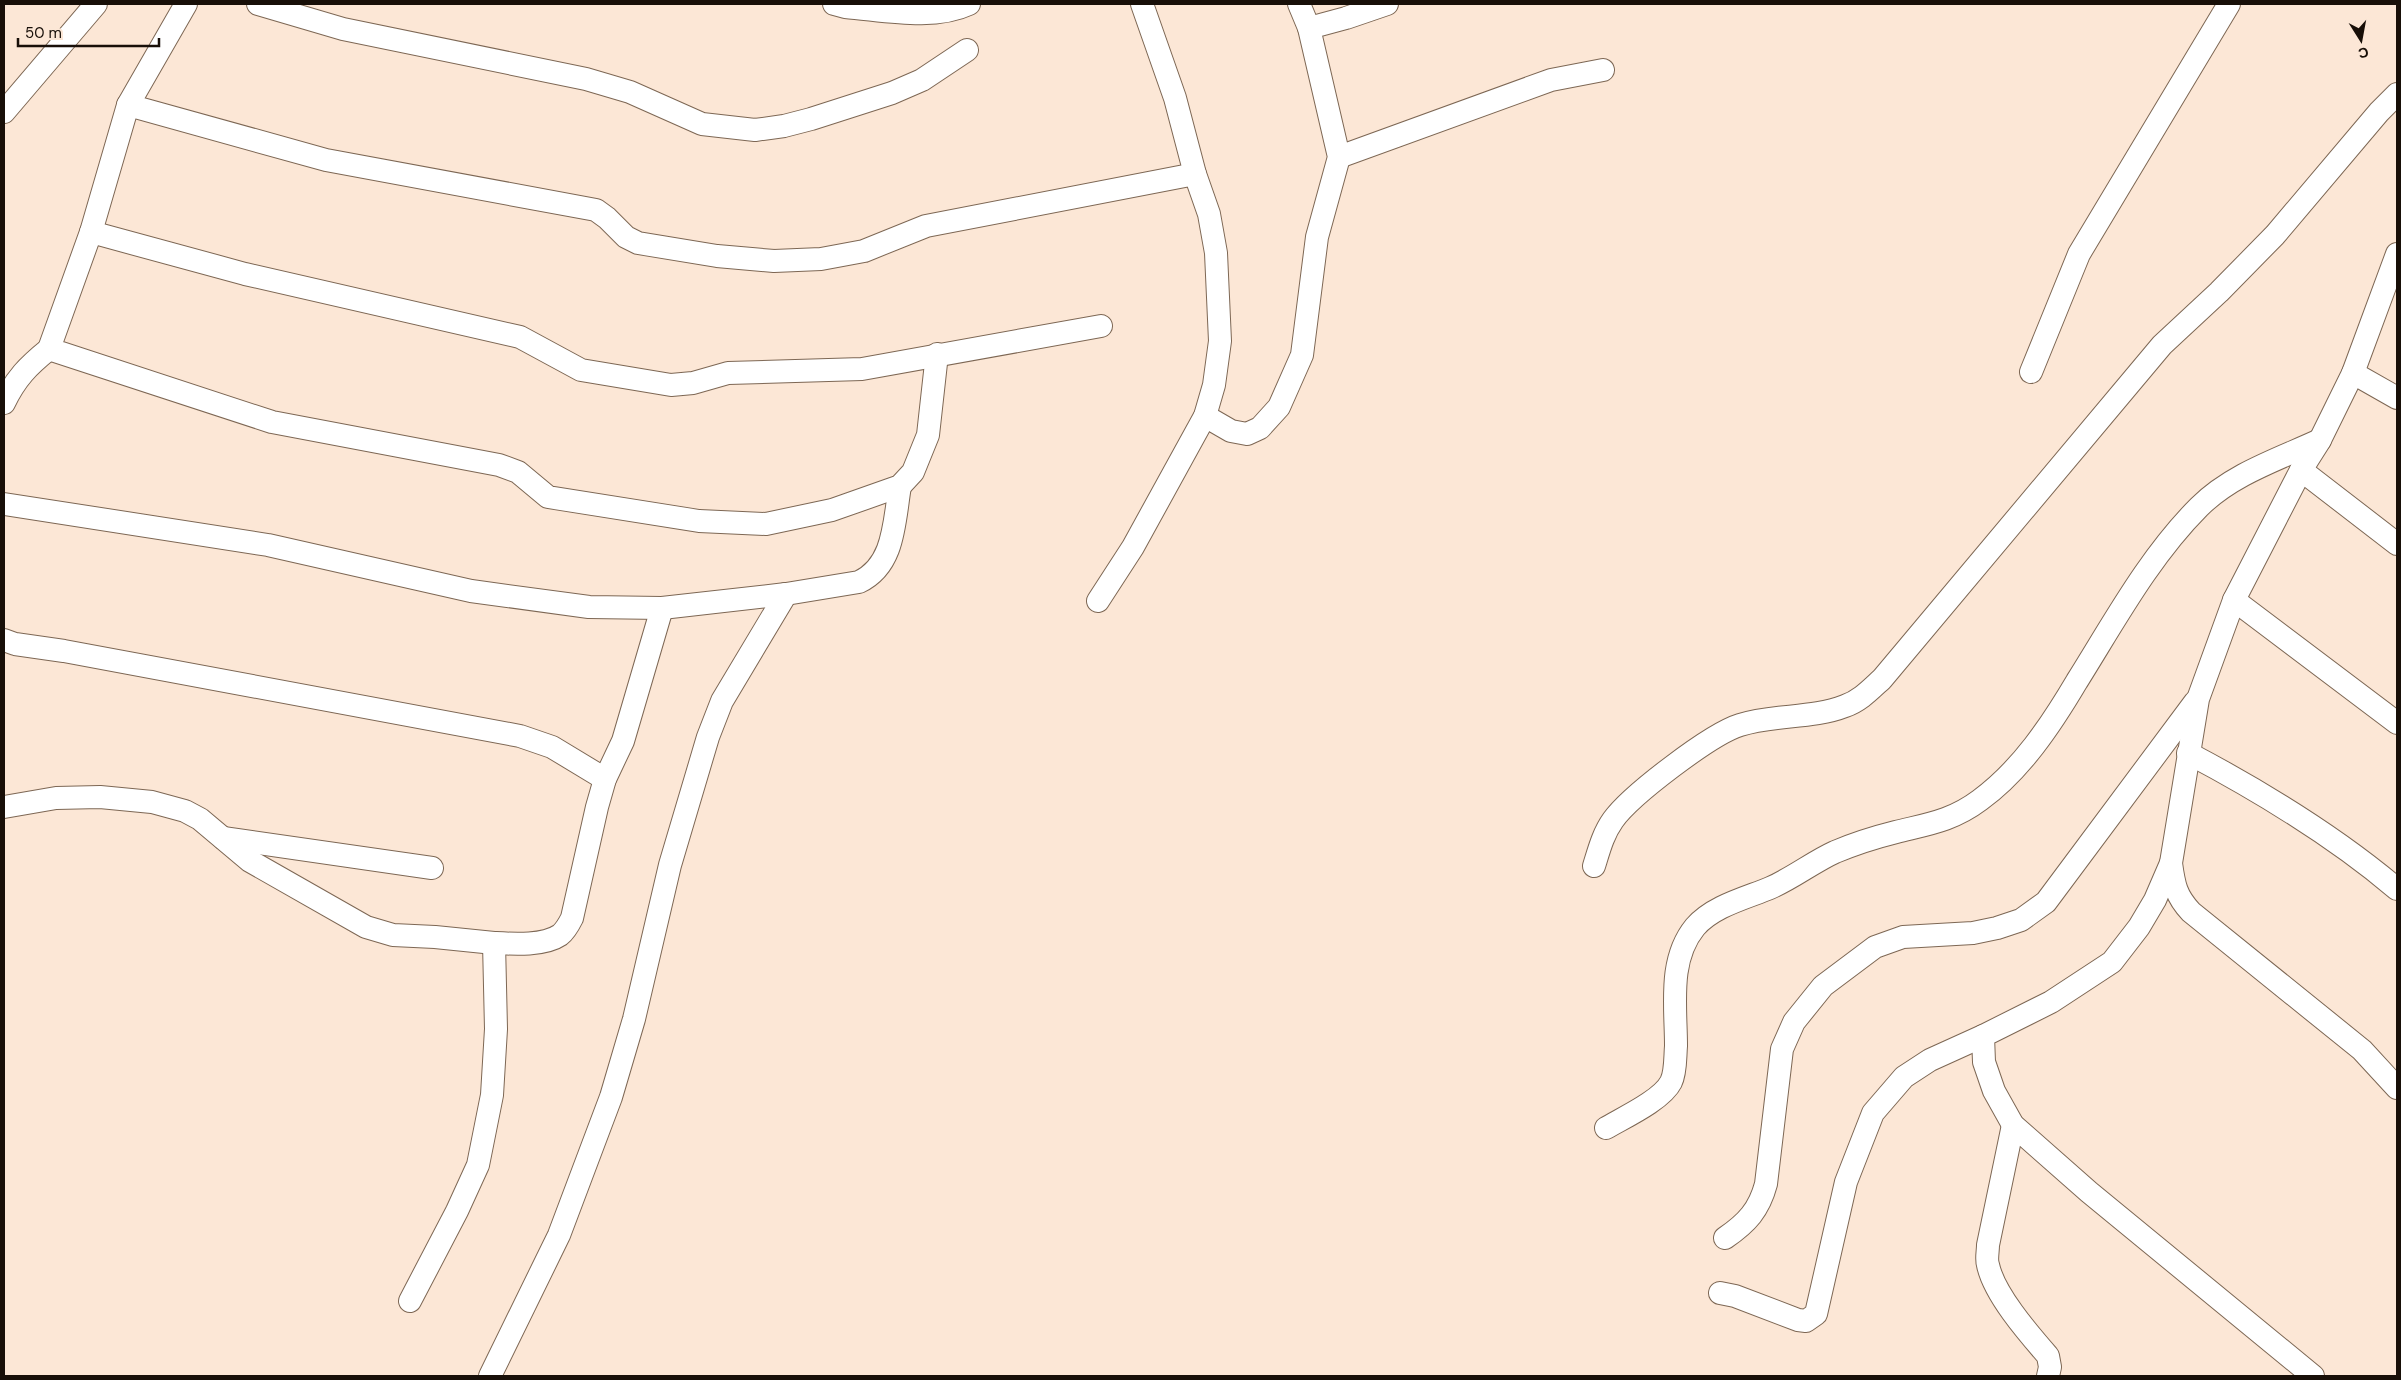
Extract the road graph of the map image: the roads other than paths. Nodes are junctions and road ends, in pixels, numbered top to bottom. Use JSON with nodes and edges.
{"nodes":[{"id":1,"x":96,"y":4,"type":"edge"},
{"id":2,"x":186,"y":4,"type":"edge"},
{"id":3,"x":258,"y":4,"type":"edge"},
{"id":4,"x":834,"y":4,"type":"edge"},
{"id":5,"x":969,"y":4,"type":"edge"},
{"id":6,"x":1142,"y":4,"type":"edge"},
{"id":7,"x":1299,"y":4,"type":"edge"},
{"id":8,"x":1386,"y":4,"type":"edge"},
{"id":9,"x":2229,"y":4,"type":"edge"},
{"id":10,"x":1309,"y":28,"type":"junction"},
{"id":11,"x":967,"y":50,"type":"dead end"},
{"id":12,"x":1603,"y":70,"type":"dead end"},
{"id":13,"x":2397,"y":94,"type":"edge"},
{"id":14,"x":128,"y":105,"type":"junction"},
{"id":15,"x":4,"y":112,"type":"edge"},
{"id":16,"x":1339,"y":157,"type":"junction"},
{"id":17,"x":1195,"y":174,"type":"junction"},
{"id":18,"x":91,"y":232,"type":"junction"},
{"id":19,"x":2397,"y":254,"type":"edge"},
{"id":20,"x":1100,"y":326,"type":"dead end"},
{"id":21,"x":49,"y":349,"type":"junction"},
{"id":22,"x":937,"y":354,"type":"junction"},
{"id":23,"x":2031,"y":372,"type":"dead end"},
{"id":24,"x":2352,"y":373,"type":"junction"},
{"id":25,"x":2397,"y":398,"type":"edge"},
{"id":26,"x":4,"y":403,"type":"edge"},
{"id":27,"x":1205,"y":416,"type":"junction"},
{"id":28,"x":2320,"y":440,"type":"junction"},
{"id":29,"x":2301,"y":470,"type":"junction"},
{"id":30,"x":900,"y":486,"type":"junction"},
{"id":31,"x":4,"y":504,"type":"edge"},
{"id":32,"x":2397,"y":544,"type":"edge"},
{"id":33,"x":786,"y":594,"type":"junction"},
{"id":34,"x":2234,"y":600,"type":"junction"},
{"id":35,"x":1098,"y":601,"type":"dead end"},
{"id":36,"x":662,"y":608,"type":"junction"},
{"id":37,"x":4,"y":640,"type":"edge"},
{"id":38,"x":2198,"y":699,"type":"junction"},
{"id":39,"x":2397,"y":723,"type":"edge"},
{"id":40,"x":2188,"y":753,"type":"junction"},
{"id":41,"x":605,"y":779,"type":"junction"},
{"id":42,"x":4,"y":807,"type":"edge"},
{"id":43,"x":223,"y":838,"type":"junction"},
{"id":44,"x":2171,"y":863,"type":"junction"},
{"id":45,"x":1594,"y":866,"type":"dead end"},
{"id":46,"x":432,"y":868,"type":"dead end"},
{"id":47,"x":2397,"y":889,"type":"edge"},
{"id":48,"x":494,"y":943,"type":"junction"},
{"id":49,"x":1983,"y":1036,"type":"junction"},
{"id":50,"x":2397,"y":1088,"type":"edge"},
{"id":51,"x":2014,"y":1125,"type":"junction"},
{"id":52,"x":1606,"y":1128,"type":"dead end"},
{"id":53,"x":1725,"y":1238,"type":"dead end"},
{"id":54,"x":1720,"y":1294,"type":"dead end"},
{"id":55,"x":410,"y":1301,"type":"dead end"},
{"id":56,"x":493,"y":1374,"type":"edge"},
{"id":57,"x":2048,"y":1376,"type":"edge"},
{"id":58,"x":2313,"y":1376,"type":"edge"}],
"edges":[{"from":1,"to":15,"type":"street"},
{"from":2,"to":14,"type":"street"},
{"from":3,"to":11,"type":"street"},
{"from":4,"to":5,"type":"street"},
{"from":6,"to":17,"type":"street"},
{"from":7,"to":10,"type":"street"},
{"from":8,"to":10,"type":"street"},
{"from":9,"to":23,"type":"street"},
{"from":10,"to":16,"type":"street"},
{"from":12,"to":16,"type":"street"},
{"from":13,"to":45,"type":"street"},
{"from":14,"to":17,"type":"street"},
{"from":14,"to":18,"type":"street"},
{"from":16,"to":27,"type":"street"},
{"from":17,"to":27,"type":"street"},
{"from":18,"to":21,"type":"street"},
{"from":18,"to":22,"type":"street"},
{"from":19,"to":24,"type":"street"},
{"from":20,"to":22,"type":"street"},
{"from":21,"to":26,"type":"street"},
{"from":21,"to":30,"type":"street"},
{"from":22,"to":30,"type":"street"},
{"from":24,"to":25,"type":"street"},
{"from":24,"to":28,"type":"street"},
{"from":27,"to":35,"type":"street"},
{"from":28,"to":29,"type":"street"},
{"from":28,"to":52,"type":"street"},
{"from":29,"to":32,"type":"street"},
{"from":29,"to":34,"type":"street"},
{"from":30,"to":33,"type":"street"},
{"from":31,"to":36,"type":"street"},
{"from":33,"to":36,"type":"street"},
{"from":33,"to":56,"type":"street"},
{"from":34,"to":38,"type":"street"},
{"from":34,"to":39,"type":"street"},
{"from":36,"to":41,"type":"street"},
{"from":37,"to":41,"type":"street"},
{"from":38,"to":40,"type":"street"},
{"from":38,"to":53,"type":"street"},
{"from":40,"to":44,"type":"street"},
{"from":40,"to":47,"type":"street"},
{"from":41,"to":48,"type":"street"},
{"from":42,"to":43,"type":"street"},
{"from":43,"to":46,"type":"street"},
{"from":43,"to":48,"type":"street"},
{"from":44,"to":49,"type":"street"},
{"from":44,"to":50,"type":"street"},
{"from":48,"to":55,"type":"street"},
{"from":49,"to":51,"type":"street"},
{"from":49,"to":54,"type":"street"},
{"from":51,"to":57,"type":"street"},
{"from":51,"to":58,"type":"street"}]}
